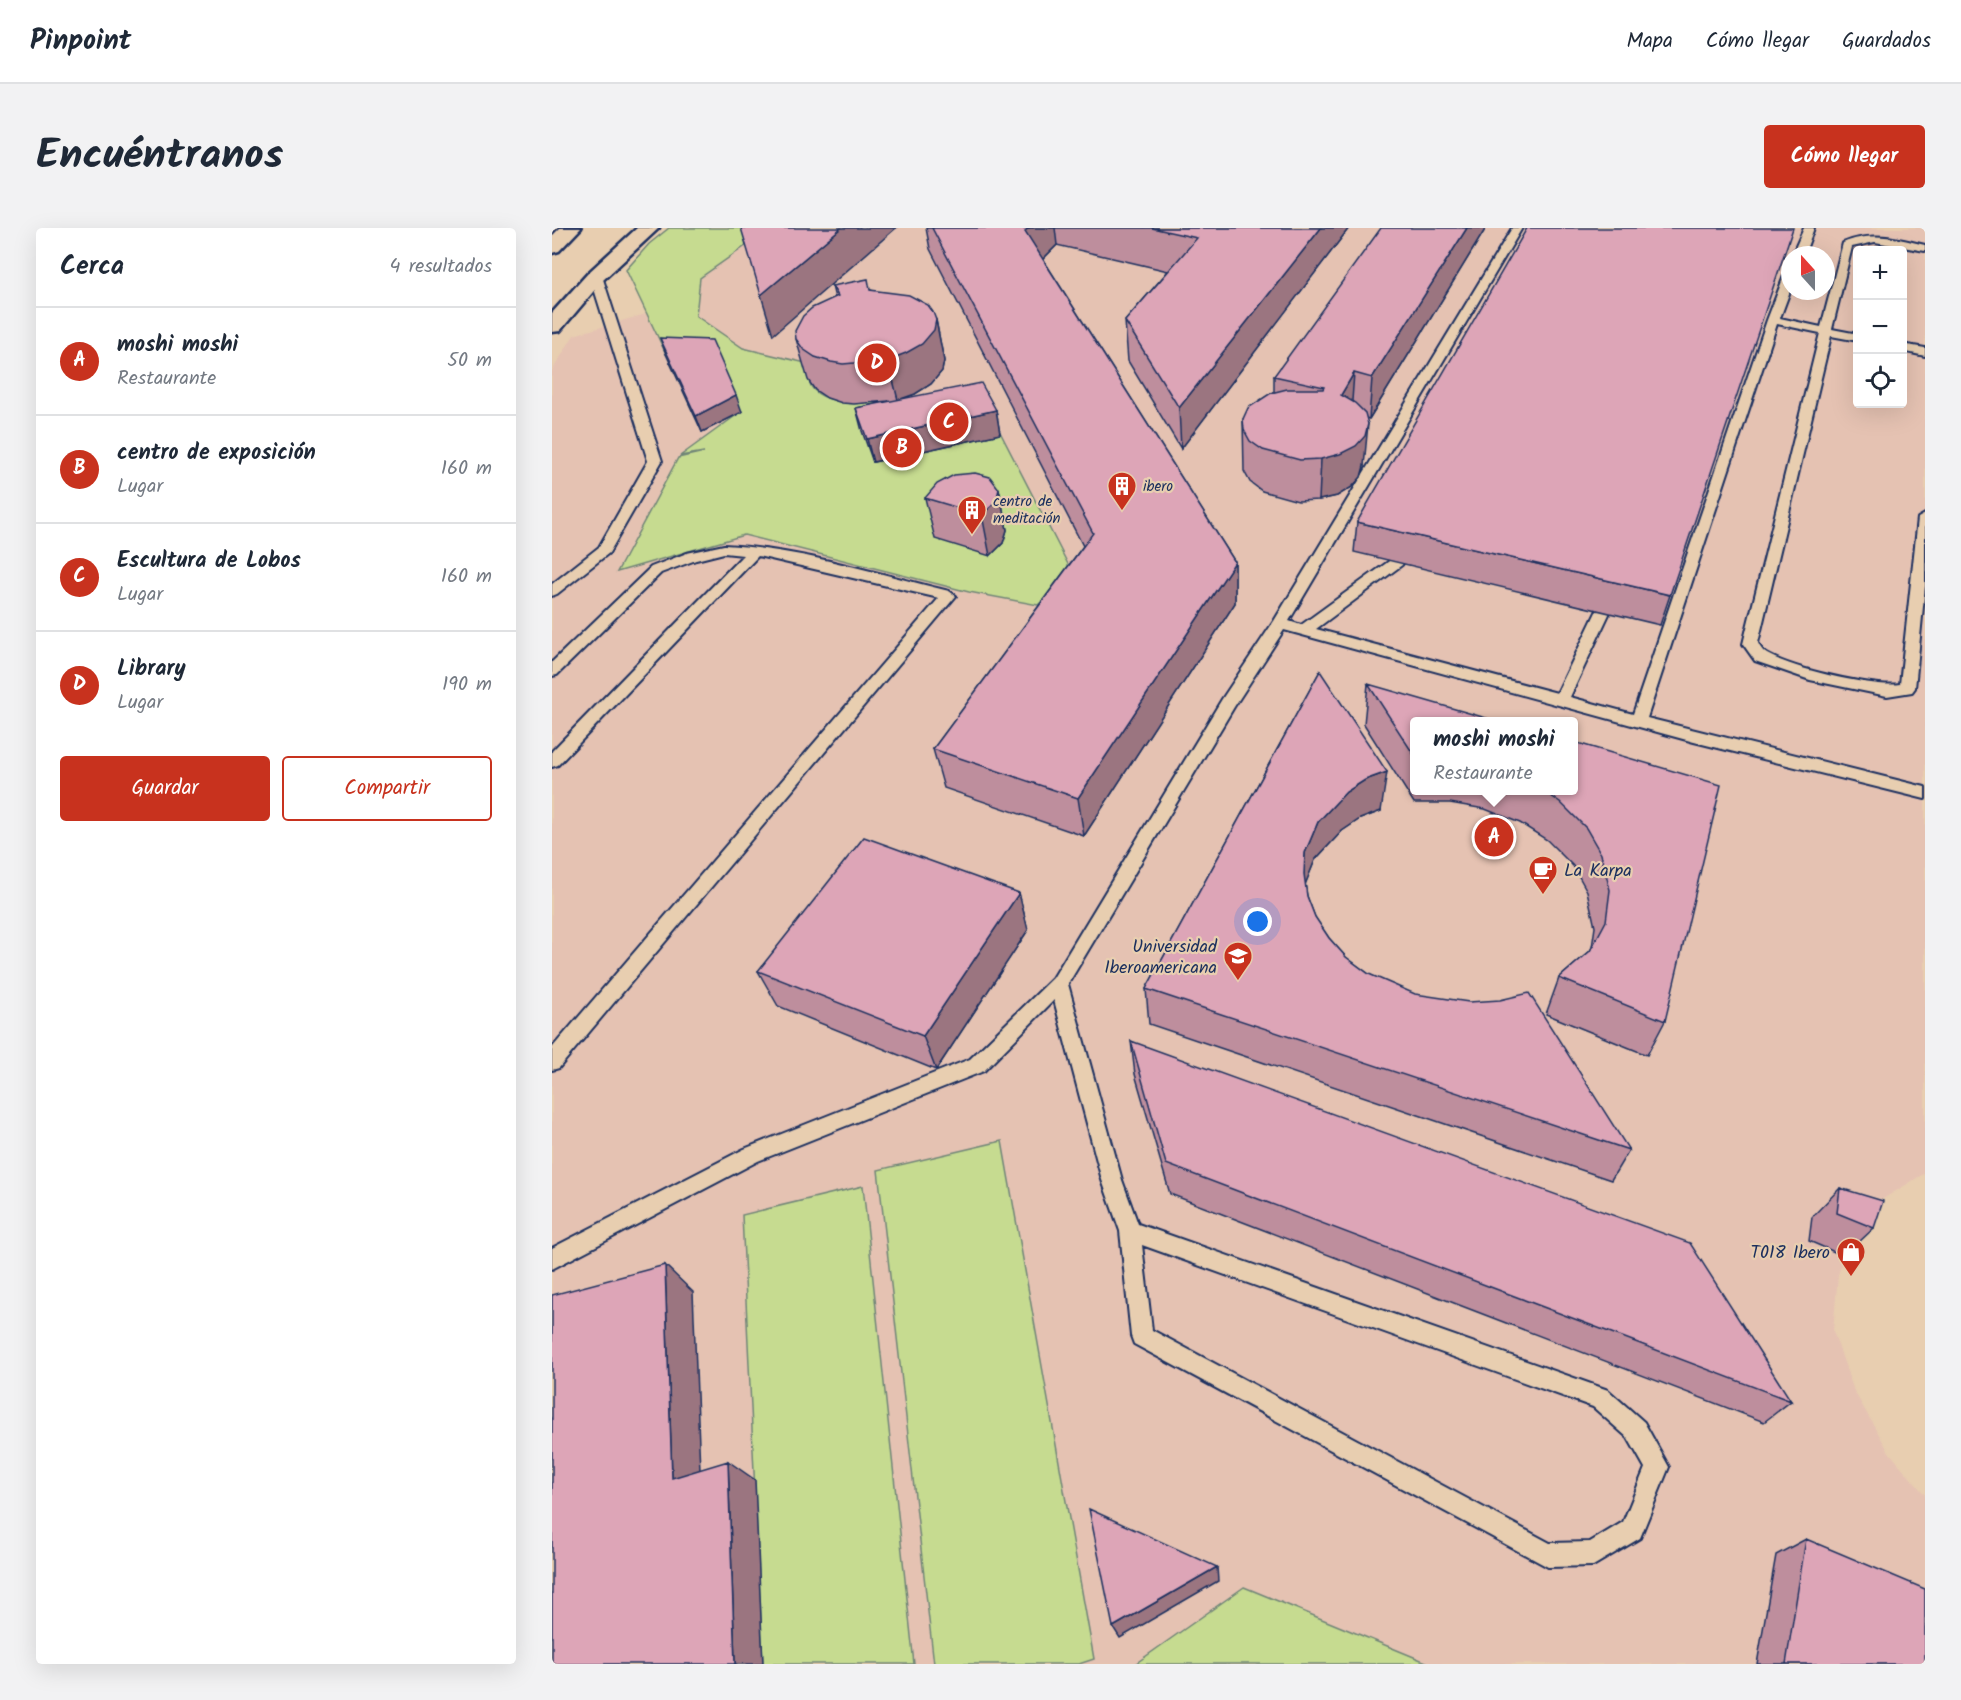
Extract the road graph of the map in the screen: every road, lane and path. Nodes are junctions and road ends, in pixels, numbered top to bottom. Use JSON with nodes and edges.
{"nodes":[{"id":1,"x":572,"y":228,"type":"edge"},
{"id":2,"x":649,"y":228,"type":"edge"},
{"id":3,"x":1517,"y":228,"type":"edge"},
{"id":4,"x":1809,"y":228,"type":"edge"},
{"id":5,"x":1802,"y":246,"type":"edge"},
{"id":6,"x":1899,"y":246,"type":"edge"},
{"id":7,"x":552,"y":247,"type":"edge"},
{"id":8,"x":1907,"y":247,"type":"edge"},
{"id":9,"x":1925,"y":248,"type":"edge"},
{"id":10,"x":596,"y":276,"type":"junction"},
{"id":11,"x":1781,"y":299,"type":"edge"},
{"id":12,"x":1773,"y":320,"type":"junction"},
{"id":13,"x":552,"y":326,"type":"edge"},
{"id":14,"x":1828,"y":331,"type":"junction"},
{"id":15,"x":1853,"y":337,"type":"edge"},
{"id":16,"x":1907,"y":348,"type":"edge"},
{"id":17,"x":1925,"y":352,"type":"edge"},
{"id":18,"x":1925,"y":518,"type":"edge"},
{"id":19,"x":755,"y":551,"type":"junction"},
{"id":20,"x":1397,"y":562,"type":"edge"},
{"id":21,"x":552,"y":591,"type":"edge"},
{"id":22,"x":1603,"y":612,"type":"edge"},
{"id":23,"x":1280,"y":624,"type":"junction"},
{"id":24,"x":1304,"y":630,"type":"junction"},
{"id":25,"x":552,"y":671,"type":"edge"},
{"id":26,"x":1562,"y":698,"type":"junction"},
{"id":27,"x":1638,"y":721,"type":"junction"},
{"id":28,"x":552,"y":761,"type":"edge"},
{"id":29,"x":1925,"y":793,"type":"edge"},
{"id":30,"x":1059,"y":983,"type":"junction"},
{"id":31,"x":552,"y":1062,"type":"edge"},
{"id":32,"x":1130,"y":1231,"type":"junction"},
{"id":33,"x":552,"y":1259,"type":"edge"}],
"edges":[{"from":1,"to":7,"type":"main road"},
{"from":2,"to":10,"type":"main road"},
{"from":3,"to":23,"type":"lane"},
{"from":4,"to":5,"type":"lane"},
{"from":6,"to":14,"type":"lane"},
{"from":8,"to":9,"type":"lane"},
{"from":10,"to":13,"type":"main road"},
{"from":10,"to":21,"type":"lane"},
{"from":11,"to":12,"type":"lane"},
{"from":12,"to":14,"type":"lane"},
{"from":12,"to":27,"type":"lane"},
{"from":14,"to":15,"type":"lane"},
{"from":14,"to":18,"type":"lane"},
{"from":16,"to":17,"type":"lane"},
{"from":19,"to":25,"type":"lane"},
{"from":19,"to":28,"type":"lane"},
{"from":19,"to":31,"type":"lane"},
{"from":20,"to":24,"type":"lane"},
{"from":22,"to":26,"type":"lane"},
{"from":23,"to":24,"type":"lane"},
{"from":23,"to":30,"type":"lane"},
{"from":24,"to":26,"type":"lane"},
{"from":26,"to":27,"type":"lane"},
{"from":27,"to":29,"type":"lane"},
{"from":30,"to":32,"type":"lane"},
{"from":30,"to":33,"type":"lane"},
{"from":32,"to":32,"type":"lane"}]}
